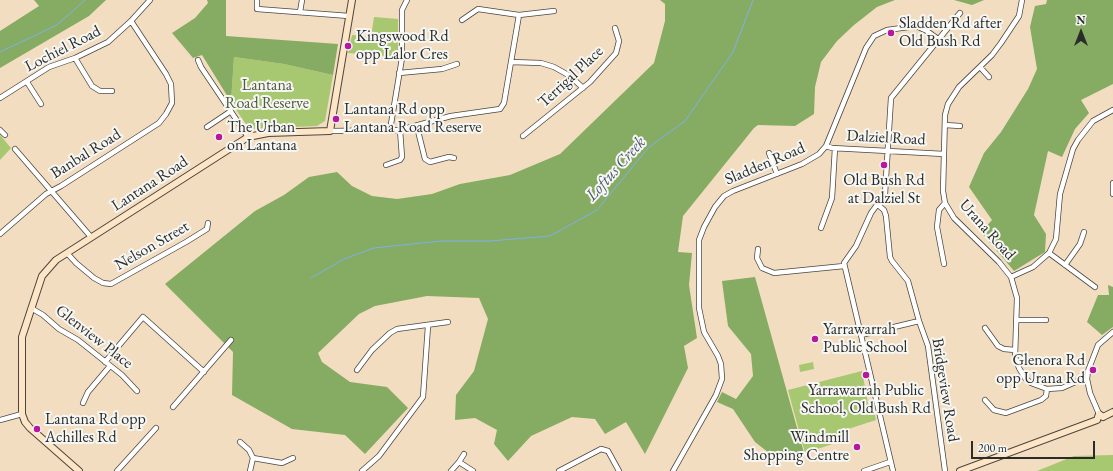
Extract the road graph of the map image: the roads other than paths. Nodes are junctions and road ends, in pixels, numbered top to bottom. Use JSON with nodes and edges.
{"nodes":[{"id":1,"x":150,"y":0,"type":"edge"},
{"id":2,"x":257,"y":0,"type":"edge"},
{"id":3,"x":302,"y":0,"type":"edge"},
{"id":4,"x":352,"y":0,"type":"edge"},
{"id":5,"x":407,"y":0,"type":"edge"},
{"id":6,"x":1022,"y":0,"type":"edge"},
{"id":7,"x":554,"y":11,"type":"dead end"},
{"id":8,"x":300,"y":12,"type":"junction"},
{"id":9,"x":960,"y":13,"type":"dead end"},
{"id":10,"x":519,"y":15,"type":"junction"},
{"id":11,"x":349,"y":16,"type":"junction"},
{"id":12,"x":462,"y":20,"type":"dead end"},
{"id":13,"x":131,"y":21,"type":"junction"},
{"id":14,"x":615,"y":28,"type":"dead end"},
{"id":15,"x":938,"y":39,"type":"junction"},
{"id":16,"x":75,"y":58,"type":"junction"},
{"id":17,"x":198,"y":60,"type":"dead end"},
{"id":18,"x":511,"y":62,"type":"junction"},
{"id":19,"x":457,"y":64,"type":"dead end"},
{"id":20,"x":980,"y":67,"type":"junction"},
{"id":21,"x":399,"y":73,"type":"junction"},
{"id":22,"x":989,"y":77,"type":"dead end"},
{"id":23,"x":27,"y":82,"type":"junction"},
{"id":24,"x":583,"y":88,"type":"junction"},
{"id":25,"x":112,"y":91,"type":"dead end"},
{"id":26,"x":0,"y":98,"type":"edge"},
{"id":27,"x":42,"y":104,"type":"dead end"},
{"id":28,"x":1113,"y":110,"type":"edge"},
{"id":29,"x":231,"y":111,"type":"junction"},
{"id":30,"x":945,"y":125,"type":"junction"},
{"id":31,"x":960,"y":126,"type":"dead end"},
{"id":32,"x":207,"y":127,"type":"dead end"},
{"id":33,"x":417,"y":127,"type":"junction"},
{"id":34,"x":0,"y":130,"type":"edge"},
{"id":35,"x":390,"y":130,"type":"junction"},
{"id":36,"x":400,"y":130,"type":"junction"},
{"id":37,"x":330,"y":131,"type":"junction"},
{"id":38,"x":5,"y":135,"type":"dead end"},
{"id":39,"x":523,"y":136,"type":"dead end"},
{"id":40,"x":248,"y":137,"type":"junction"},
{"id":41,"x":826,"y":146,"type":"junction"},
{"id":42,"x":834,"y":148,"type":"junction"},
{"id":43,"x":15,"y":149,"type":"dead end"},
{"id":44,"x":888,"y":150,"type":"junction"},
{"id":45,"x":769,"y":153,"type":"dead end"},
{"id":46,"x":944,"y":154,"type":"junction"},
{"id":47,"x":454,"y":158,"type":"dead end"},
{"id":48,"x":386,"y":165,"type":"dead end"},
{"id":49,"x":777,"y":174,"type":"junction"},
{"id":50,"x":1113,"y":183,"type":"edge"},
{"id":51,"x":52,"y":191,"type":"junction"},
{"id":52,"x":1113,"y":194,"type":"edge"},
{"id":53,"x":946,"y":203,"type":"junction"},
{"id":54,"x":878,"y":205,"type":"junction"},
{"id":55,"x":208,"y":223,"type":"dead end"},
{"id":56,"x":821,"y":228,"type":"dead end"},
{"id":57,"x":1084,"y":232,"type":"dead end"},
{"id":58,"x":0,"y":234,"type":"edge"},
{"id":59,"x":91,"y":237,"type":"junction"},
{"id":60,"x":758,"y":249,"type":"dead end"},
{"id":61,"x":67,"y":253,"type":"junction"},
{"id":62,"x":1049,"y":253,"type":"junction"},
{"id":63,"x":944,"y":264,"type":"dead end"},
{"id":64,"x":1065,"y":265,"type":"junction"},
{"id":65,"x":844,"y":266,"type":"junction"},
{"id":66,"x":1011,"y":277,"type":"junction"},
{"id":67,"x":1095,"y":287,"type":"dead end"},
{"id":68,"x":31,"y":308,"type":"junction"},
{"id":69,"x":1017,"y":320,"type":"junction"},
{"id":70,"x":1046,"y":320,"type":"dead end"},
{"id":71,"x":919,"y":321,"type":"junction"},
{"id":72,"x":448,"y":322,"type":"dead end"},
{"id":73,"x":428,"y":326,"type":"junction"},
{"id":74,"x":985,"y":328,"type":"dead end"},
{"id":75,"x":1113,"y":332,"type":"edge"},
{"id":76,"x":861,"y":335,"type":"junction"},
{"id":77,"x":231,"y":340,"type":"dead end"},
{"id":78,"x":1015,"y":350,"type":"junction"},
{"id":79,"x":105,"y":362,"type":"junction"},
{"id":80,"x":110,"y":366,"type":"junction"},
{"id":81,"x":357,"y":370,"type":"dead end"},
{"id":82,"x":204,"y":372,"type":"junction"},
{"id":83,"x":1087,"y":379,"type":"junction"},
{"id":84,"x":1047,"y":389,"type":"junction"},
{"id":85,"x":137,"y":391,"type":"dead end"},
{"id":86,"x":985,"y":400,"type":"dead end"},
{"id":87,"x":83,"y":403,"type":"dead end"},
{"id":88,"x":173,"y":407,"type":"dead end"},
{"id":89,"x":1113,"y":412,"type":"edge"},
{"id":90,"x":22,"y":414,"type":"junction"},
{"id":91,"x":1100,"y":417,"type":"junction"},
{"id":92,"x":0,"y":420,"type":"edge"},
{"id":93,"x":156,"y":428,"type":"dead end"},
{"id":94,"x":240,"y":442,"type":"dead end"},
{"id":95,"x":464,"y":454,"type":"dead end"},
{"id":96,"x":253,"y":458,"type":"junction"},
{"id":97,"x":293,"y":458,"type":"dead end"},
{"id":98,"x":459,"y":462,"type":"junction"},
{"id":99,"x":890,"y":462,"type":"junction"},
{"id":100,"x":79,"y":471,"type":"edge"},
{"id":101,"x":117,"y":471,"type":"edge"},
{"id":102,"x":250,"y":471,"type":"edge"},
{"id":103,"x":362,"y":471,"type":"edge"},
{"id":104,"x":451,"y":471,"type":"edge"},
{"id":105,"x":472,"y":471,"type":"edge"},
{"id":106,"x":559,"y":471,"type":"edge"},
{"id":107,"x":619,"y":471,"type":"edge"},
{"id":108,"x":673,"y":471,"type":"edge"},
{"id":109,"x":864,"y":471,"type":"edge"},
{"id":110,"x":893,"y":471,"type":"edge"},
{"id":111,"x":945,"y":471,"type":"edge"},
{"id":112,"x":960,"y":471,"type":"edge"}],
"edges":[{"from":1,"to":13,"type":"street","name":"Lochiel Road"},
{"from":2,"to":8,"type":"street"},
{"from":3,"to":8,"type":"street"},
{"from":4,"to":11,"type":"street"},
{"from":5,"to":21,"type":"street"},
{"from":6,"to":20,"type":"street","name":"Urana Road"},
{"from":7,"to":10,"type":"street"},
{"from":8,"to":11,"type":"street"},
{"from":9,"to":15,"type":"street"},
{"from":10,"to":12,"type":"street"},
{"from":10,"to":18,"type":"street"},
{"from":11,"to":37,"type":"street"},
{"from":13,"to":16,"type":"street","name":"Lochiel Road"},
{"from":13,"to":51,"type":"street","name":"Banbal Road"},
{"from":14,"to":24,"type":"street","name":"Terrigal Place"},
{"from":15,"to":41,"type":"street","name":"Sladden Road"},
{"from":15,"to":44,"type":"street"},
{"from":16,"to":23,"type":"street","name":"Lochiel Road"},
{"from":16,"to":25,"type":"street"},
{"from":17,"to":29,"type":"street"},
{"from":18,"to":24,"type":"street"},
{"from":18,"to":33,"type":"street","name":"Lantana Road"},
{"from":19,"to":21,"type":"street"},
{"from":20,"to":22,"type":"street"},
{"from":20,"to":30,"type":"street","name":"Urana Road"},
{"from":21,"to":35,"type":"street"},
{"from":23,"to":26,"type":"street","name":"Lochiel Road"},
{"from":23,"to":27,"type":"street"},
{"from":24,"to":39,"type":"street","name":"Terrigal Place"},
{"from":28,"to":62,"type":"street"},
{"from":29,"to":32,"type":"street"},
{"from":29,"to":40,"type":"street"},
{"from":30,"to":31,"type":"street"},
{"from":30,"to":46,"type":"street","name":"Urana Road"},
{"from":33,"to":36,"type":"street","name":"Lantana Road"},
{"from":33,"to":47,"type":"street"},
{"from":34,"to":38,"type":"street"},
{"from":35,"to":36,"type":"street","name":"Lantana Road"},
{"from":35,"to":37,"type":"street","name":"Lantana Road"},
{"from":36,"to":48,"type":"street"},
{"from":37,"to":40,"type":"street","name":"Lantana Road"},
{"from":40,"to":59,"type":"street","name":"Lantana Road"},
{"from":41,"to":42,"type":"street","name":"Dalziel Road"},
{"from":41,"to":49,"type":"street","name":"Sladden Road"},
{"from":42,"to":44,"type":"street","name":"Dalziel Road"},
{"from":42,"to":56,"type":"street"},
{"from":43,"to":51,"type":"street"},
{"from":44,"to":46,"type":"street","name":"Dalziel Road"},
{"from":44,"to":54,"type":"street"},
{"from":45,"to":49,"type":"street"},
{"from":46,"to":53,"type":"street","name":"Urana Road"},
{"from":49,"to":108,"type":"street","name":"Sladden Road"},
{"from":50,"to":52,"type":"street"},
{"from":51,"to":58,"type":"street","name":"Banbal Road"},
{"from":51,"to":59,"type":"street"},
{"from":53,"to":63,"type":"street"},
{"from":53,"to":66,"type":"street","name":"Urana Road"},
{"from":54,"to":65,"type":"street"},
{"from":54,"to":71,"type":"street","name":"Bridgeview Road"},
{"from":55,"to":61,"type":"street","name":"Nelson Street"},
{"from":57,"to":64,"type":"street"},
{"from":59,"to":61,"type":"street","name":"Lantana Road"},
{"from":60,"to":65,"type":"street"},
{"from":61,"to":68,"type":"street","name":"Lantana Road"},
{"from":62,"to":64,"type":"street"},
{"from":62,"to":66,"type":"street"},
{"from":64,"to":67,"type":"street"},
{"from":65,"to":76,"type":"street"},
{"from":66,"to":69,"type":"street","name":"Urana Road"},
{"from":68,"to":79,"type":"street","name":"Glenview Place"},
{"from":68,"to":90,"type":"street","name":"Lantana Road"},
{"from":69,"to":70,"type":"street"},
{"from":69,"to":78,"type":"street","name":"Urana Road"},
{"from":71,"to":76,"type":"street"},
{"from":71,"to":111,"type":"street","name":"Bridgeview Road"},
{"from":72,"to":73,"type":"street"},
{"from":73,"to":81,"type":"street"},
{"from":73,"to":103,"type":"street"},
{"from":74,"to":78,"type":"street"},
{"from":75,"to":83,"type":"street"},
{"from":76,"to":99,"type":"street"},
{"from":77,"to":82,"type":"street"},
{"from":78,"to":84,"type":"street","name":"Urana Road"},
{"from":79,"to":80,"type":"street","name":"Glenview Place"},
{"from":79,"to":82,"type":"street"},
{"from":80,"to":85,"type":"street","name":"Glenview Place"},
{"from":80,"to":87,"type":"street"},
{"from":82,"to":88,"type":"street"},
{"from":83,"to":84,"type":"street"},
{"from":83,"to":91,"type":"street"},
{"from":84,"to":86,"type":"street"},
{"from":89,"to":91,"type":"street"},
{"from":90,"to":92,"type":"street"},
{"from":90,"to":100,"type":"street"},
{"from":91,"to":112,"type":"street"},
{"from":93,"to":101,"type":"street"},
{"from":94,"to":96,"type":"street"},
{"from":95,"to":98,"type":"street"},
{"from":96,"to":97,"type":"street"},
{"from":96,"to":102,"type":"street"},
{"from":98,"to":104,"type":"street"},
{"from":98,"to":105,"type":"street"},
{"from":99,"to":109,"type":"street"},
{"from":99,"to":110,"type":"street"},
{"from":106,"to":107,"type":"street"}]}
